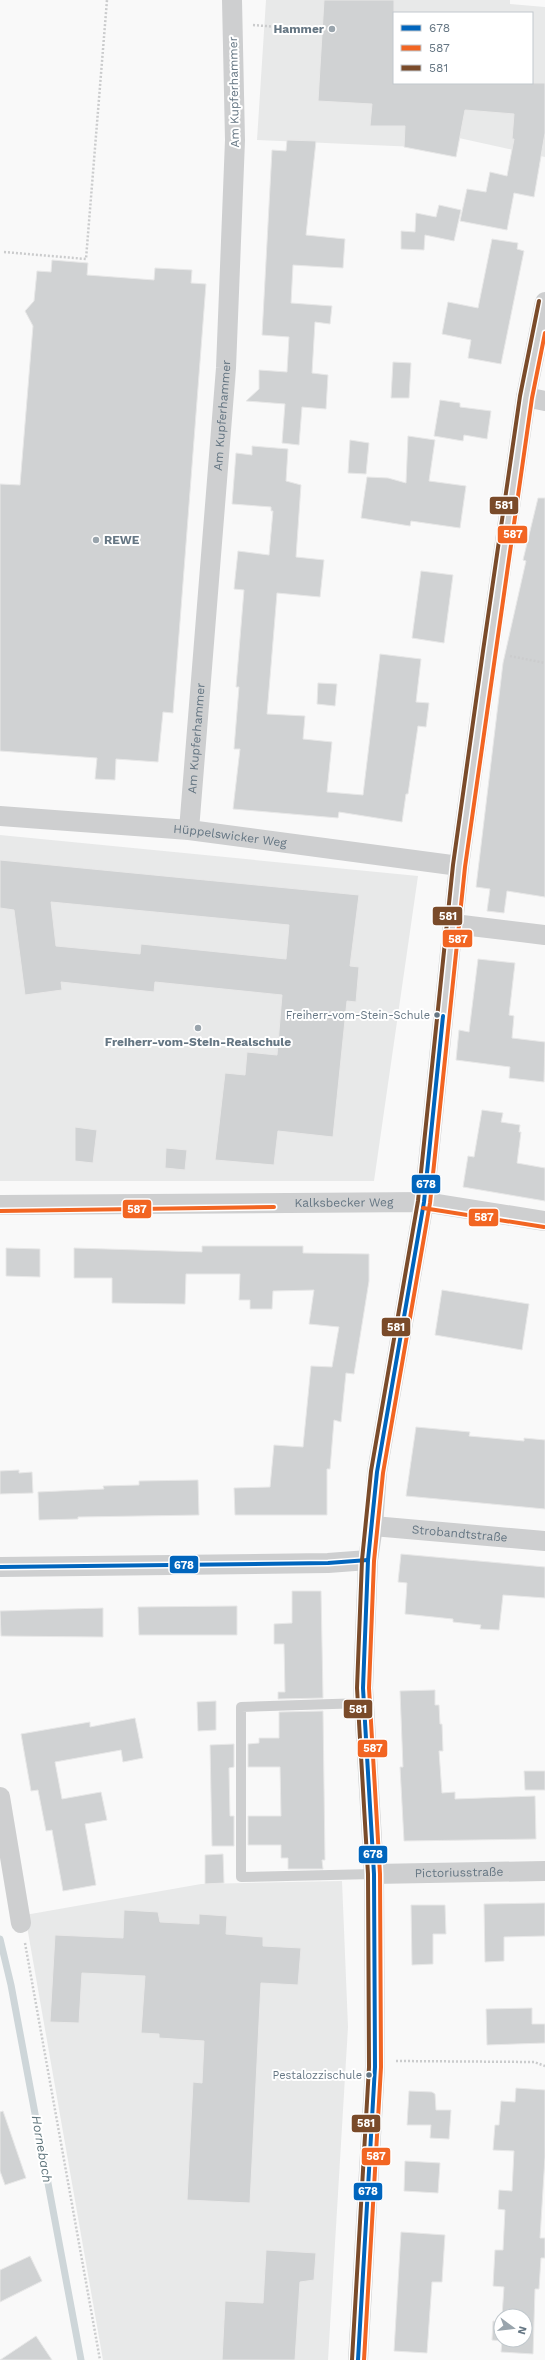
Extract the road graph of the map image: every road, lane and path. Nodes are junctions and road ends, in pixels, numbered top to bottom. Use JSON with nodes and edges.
{"nodes":[{"id":1,"x":108,"y":0,"type":"edge"},
{"id":2,"x":232,"y":0,"type":"edge"},
{"id":3,"x":233,"y":24,"type":"junction"},
{"id":4,"x":290,"y":28,"type":"dead end"},
{"id":5,"x":4,"y":252,"type":"dead end"},
{"id":6,"x":545,"y":302,"type":"edge"},
{"id":7,"x":526,"y":397,"type":"junction"},
{"id":8,"x":545,"y":401,"type":"edge"},
{"id":9,"x":489,"y":652,"type":"junction"},
{"id":10,"x":545,"y":663,"type":"edge"},
{"id":11,"x":0,"y":816,"type":"edge"},
{"id":12,"x":189,"y":830,"type":"junction"},
{"id":13,"x":459,"y":866,"type":"junction"},
{"id":14,"x":454,"y":924,"type":"junction"},
{"id":15,"x":545,"y":935,"type":"edge"},
{"id":16,"x":424,"y":1202,"type":"junction"},
{"id":17,"x":0,"y":1205,"type":"edge"},
{"id":18,"x":545,"y":1221,"type":"edge"},
{"id":19,"x":374,"y":1526,"type":"junction"},
{"id":20,"x":545,"y":1541,"type":"edge"},
{"id":21,"x":368,"y":1560,"type":"junction"},
{"id":22,"x":0,"y":1568,"type":"edge"},
{"id":23,"x":364,"y":1703,"type":"junction"},
{"id":24,"x":0,"y":1797,"type":"edge"},
{"id":25,"x":545,"y":1871,"type":"edge"},
{"id":26,"x":374,"y":1874,"type":"junction"},
{"id":27,"x":21,"y":1922,"type":"joint"},
{"id":28,"x":375,"y":2060,"type":"junction"},
{"id":29,"x":545,"y":2066,"type":"edge"},
{"id":30,"x":100,"y":2360,"type":"edge"},
{"id":31,"x":358,"y":2360,"type":"edge"}],
"edges":[{"from":1,"to":5,"type":"path"},
{"from":2,"to":3,"type":"street","name":"Am Kupferhammer"},
{"from":3,"to":4,"type":"path"},
{"from":3,"to":12,"type":"street","name":"Am Kupferhammer"},
{"from":6,"to":7,"type":"street"},
{"from":7,"to":8,"type":"street"},
{"from":7,"to":9,"type":"street"},
{"from":9,"to":10,"type":"path"},
{"from":9,"to":13,"type":"street"},
{"from":11,"to":12,"type":"street","name":"Hüppelswicker Weg"},
{"from":12,"to":13,"type":"street","name":"Hüppelswicker Weg"},
{"from":13,"to":14,"type":"street"},
{"from":14,"to":15,"type":"street"},
{"from":14,"to":16,"type":"street"},
{"from":16,"to":17,"type":"street","name":"Kalksbecker Weg"},
{"from":16,"to":18,"type":"street","name":"Kalksbecker Weg"},
{"from":16,"to":19,"type":"street"},
{"from":19,"to":20,"type":"street","name":"Strobandtstraße"},
{"from":19,"to":21,"type":"street"},
{"from":21,"to":22,"type":"street"},
{"from":21,"to":23,"type":"street"},
{"from":23,"to":26,"type":"street"},
{"from":23,"to":26,"type":"lane"},
{"from":24,"to":27,"type":"street"},
{"from":25,"to":26,"type":"street","name":"Pictoriusstraße"},
{"from":26,"to":28,"type":"street"},
{"from":27,"to":30,"type":"path"},
{"from":28,"to":29,"type":"path"},
{"from":28,"to":31,"type":"street"}]}
